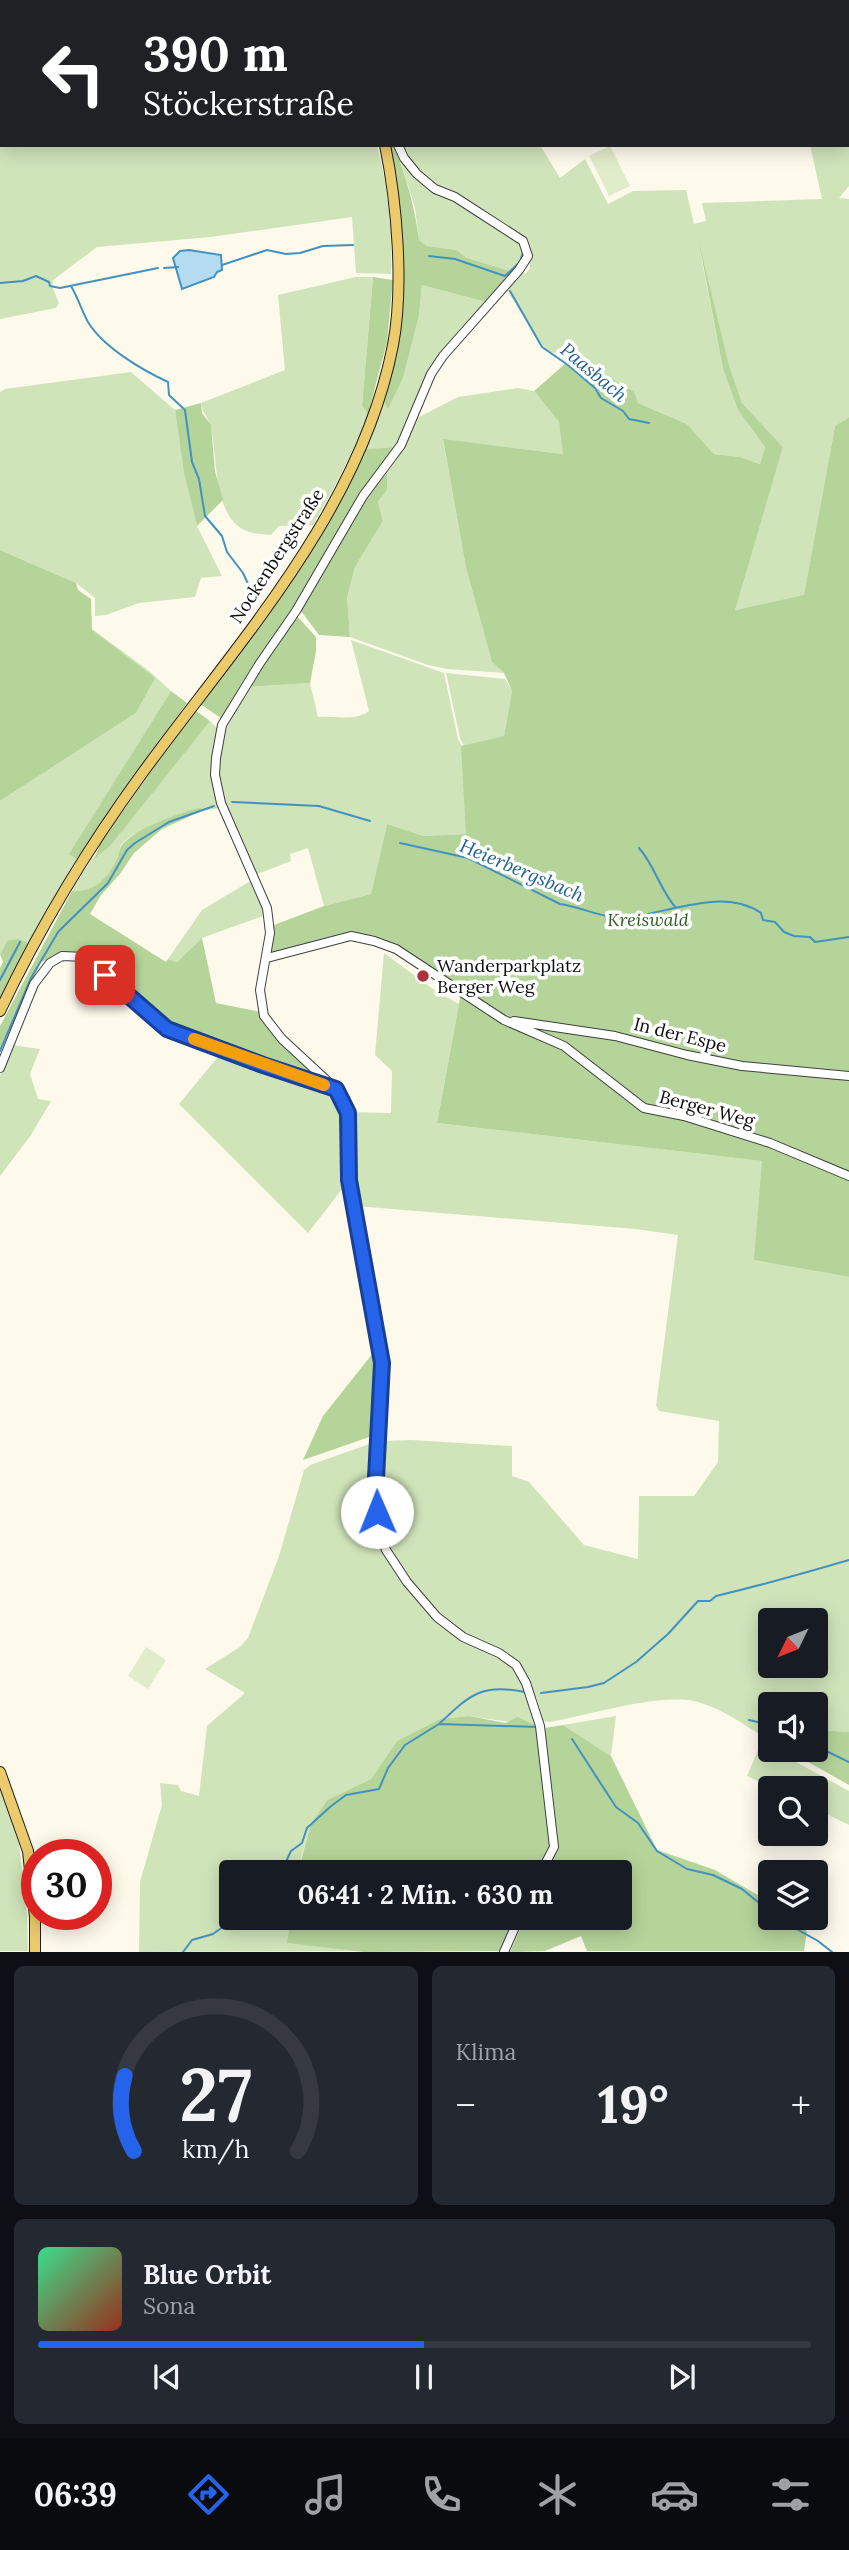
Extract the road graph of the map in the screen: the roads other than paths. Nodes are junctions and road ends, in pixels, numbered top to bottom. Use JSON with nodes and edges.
{"nodes":[{"id":1,"x":385,"y":147,"type":"edge"},
{"id":2,"x":399,"y":147,"type":"edge"},
{"id":3,"x":267,"y":958,"type":"junction"},
{"id":4,"x":0,"y":1011,"type":"edge"},
{"id":5,"x":504,"y":1020,"type":"junction"},
{"id":6,"x":0,"y":1069,"type":"edge"},
{"id":7,"x":849,"y":1076,"type":"edge"},
{"id":8,"x":336,"y":1089,"type":"junction"},
{"id":9,"x":849,"y":1176,"type":"edge"},
{"id":10,"x":0,"y":1772,"type":"edge"},
{"id":11,"x":547,"y":1860,"type":"edge"},
{"id":12,"x":514,"y":1930,"type":"edge"},
{"id":13,"x":35,"y":1951,"type":"edge"},
{"id":14,"x":504,"y":1951,"type":"edge"}],
"edges":[{"from":1,"to":4,"type":"main road","name":"Nockenbergstraße"},
{"from":2,"to":3,"type":"street"},
{"from":3,"to":5,"type":"street","name":"Berger Weg"},
{"from":3,"to":8,"type":"street"},
{"from":5,"to":7,"type":"street","name":"In der Espe"},
{"from":5,"to":9,"type":"street","name":"Berger Weg"},
{"from":6,"to":8,"type":"street"},
{"from":8,"to":11,"type":"street"},
{"from":10,"to":13,"type":"main road"},
{"from":12,"to":14,"type":"street"}]}
